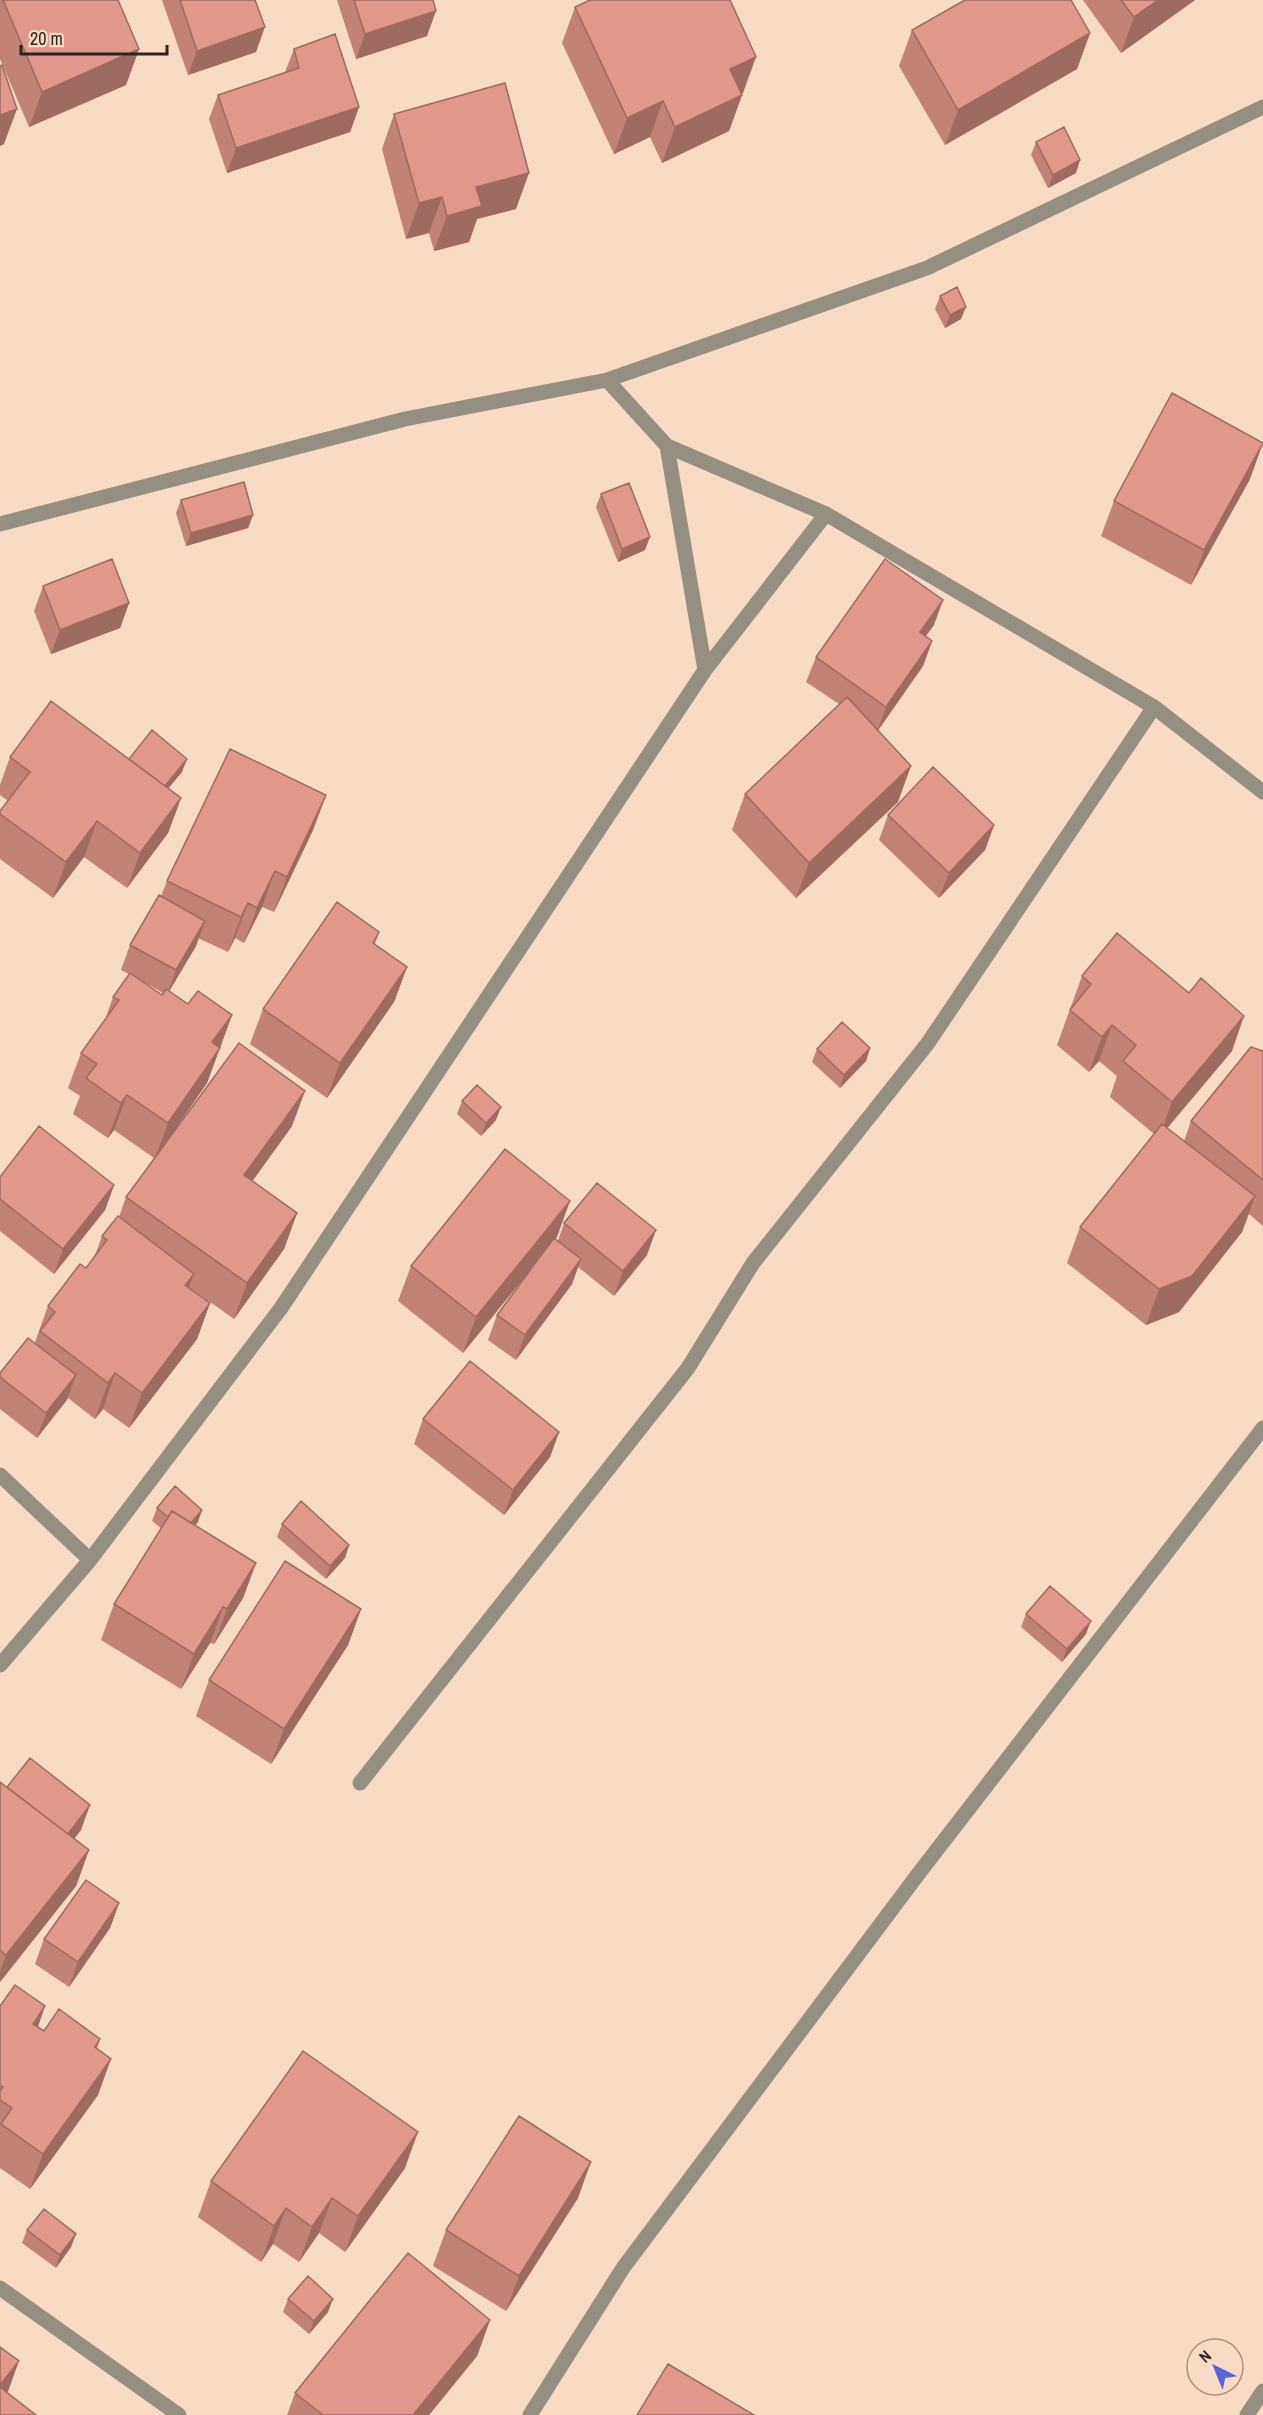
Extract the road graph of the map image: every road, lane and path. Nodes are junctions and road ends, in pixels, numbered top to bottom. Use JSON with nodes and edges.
{"nodes":[{"id":1,"x":1263,"y":107,"type":"edge"},
{"id":2,"x":607,"y":380,"type":"junction"},
{"id":3,"x":667,"y":446,"type":"junction"},
{"id":4,"x":826,"y":514,"type":"junction"},
{"id":5,"x":0,"y":524,"type":"edge"},
{"id":6,"x":705,"y":670,"type":"junction"},
{"id":7,"x":1154,"y":707,"type":"junction"},
{"id":8,"x":1263,"y":792,"type":"edge"},
{"id":9,"x":1263,"y":1428,"type":"edge"},
{"id":10,"x":0,"y":1475,"type":"edge"},
{"id":11,"x":90,"y":1560,"type":"junction"},
{"id":12,"x":0,"y":1665,"type":"edge"},
{"id":13,"x":360,"y":1783,"type":"dead end"},
{"id":14,"x":0,"y":2288,"type":"edge"},
{"id":15,"x":1263,"y":2391,"type":"edge"},
{"id":16,"x":179,"y":2415,"type":"edge"},
{"id":17,"x":530,"y":2415,"type":"edge"},
{"id":18,"x":1247,"y":2415,"type":"edge"}],
"edges":[{"from":1,"to":2,"type":"street"},
{"from":2,"to":3,"type":"street"},
{"from":2,"to":5,"type":"street"},
{"from":3,"to":4,"type":"street"},
{"from":3,"to":6,"type":"street"},
{"from":4,"to":6,"type":"street"},
{"from":4,"to":7,"type":"street"},
{"from":6,"to":11,"type":"street"},
{"from":7,"to":8,"type":"street"},
{"from":7,"to":13,"type":"street"},
{"from":9,"to":17,"type":"street"},
{"from":10,"to":11,"type":"street"},
{"from":11,"to":12,"type":"street"},
{"from":14,"to":16,"type":"street"},
{"from":15,"to":18,"type":"street"}]}
